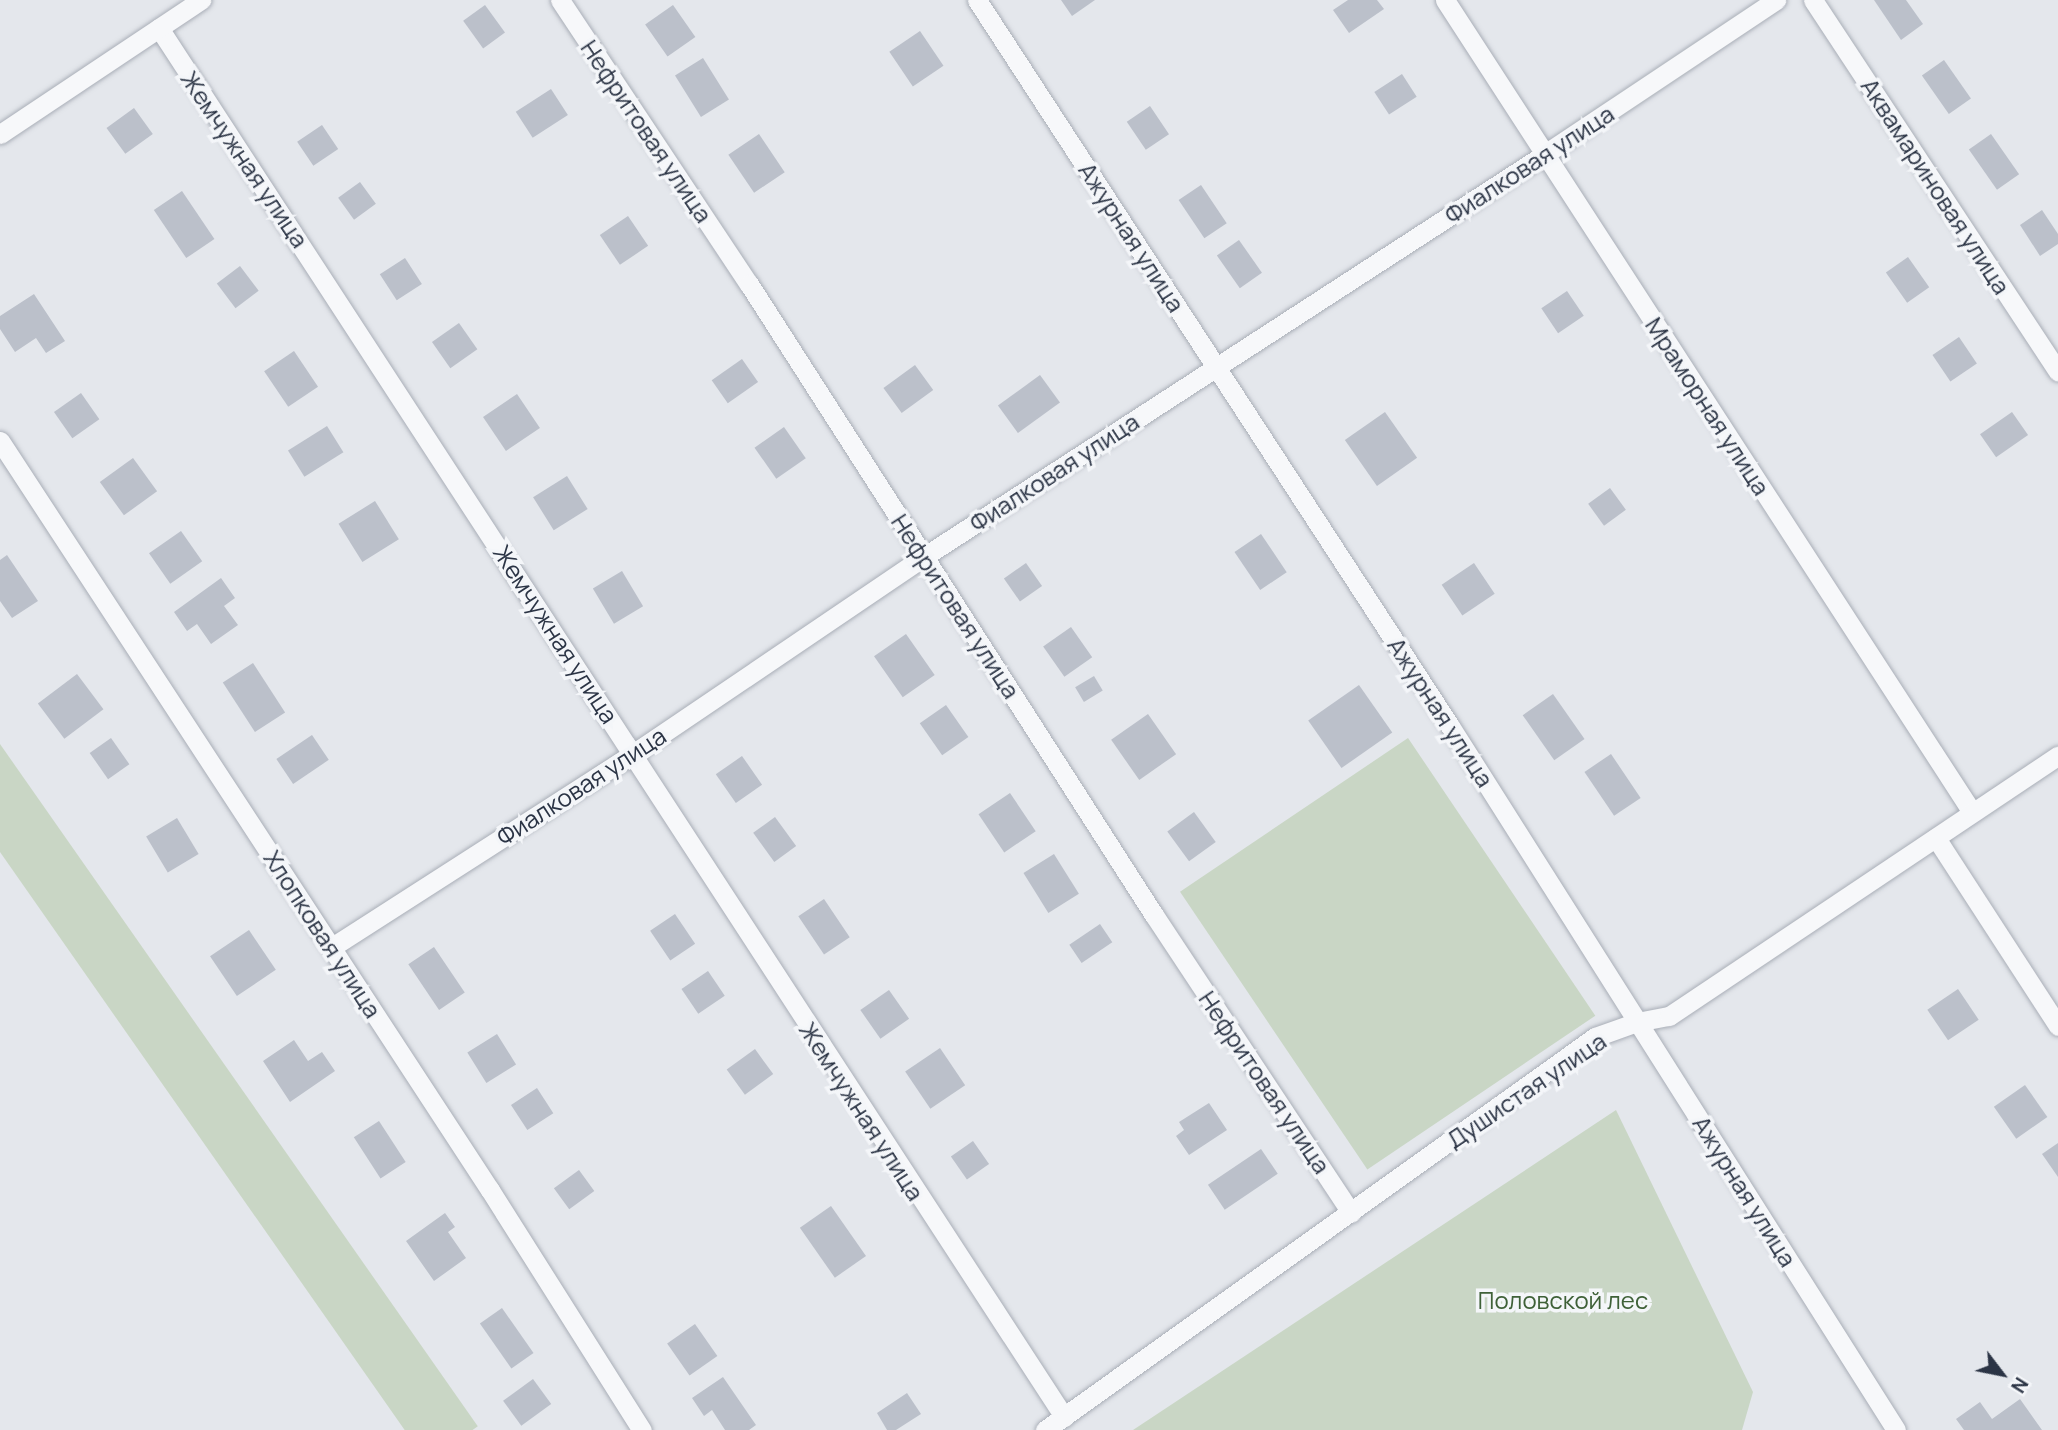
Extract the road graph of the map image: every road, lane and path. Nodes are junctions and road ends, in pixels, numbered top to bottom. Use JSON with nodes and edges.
{"nodes":[{"id":1,"x":201,"y":0,"type":"edge"},
{"id":2,"x":560,"y":0,"type":"edge"},
{"id":3,"x":977,"y":0,"type":"edge"},
{"id":4,"x":1445,"y":0,"type":"edge"},
{"id":5,"x":1776,"y":0,"type":"edge"},
{"id":6,"x":1813,"y":0,"type":"edge"},
{"id":7,"x":159,"y":28,"type":"junction"},
{"id":8,"x":0,"y":134,"type":"edge"},
{"id":9,"x":1545,"y":155,"type":"junction"},
{"id":10,"x":1217,"y":366,"type":"junction"},
{"id":11,"x":2058,"y":371,"type":"edge"},
{"id":12,"x":0,"y":441,"type":"edge"},
{"id":13,"x":925,"y":556,"type":"junction"},
{"id":14,"x":634,"y":753,"type":"junction"},
{"id":15,"x":2058,"y":756,"type":"edge"},
{"id":16,"x":1972,"y":812,"type":"junction"},
{"id":17,"x":1936,"y":838,"type":"junction"},
{"id":18,"x":332,"y":947,"type":"junction"},
{"id":19,"x":1637,"y":1022,"type":"junction"},
{"id":20,"x":2058,"y":1026,"type":"edge"},
{"id":21,"x":1351,"y":1213,"type":"junction"},
{"id":22,"x":1064,"y":1417,"type":"junction"},
{"id":23,"x":642,"y":1430,"type":"edge"},
{"id":24,"x":1045,"y":1430,"type":"edge"},
{"id":25,"x":1896,"y":1430,"type":"edge"}],
"edges":[{"from":1,"to":7,"type":"street"},
{"from":2,"to":13,"type":"street","name":"Нефритовая улица"},
{"from":3,"to":10,"type":"street","name":"Ажурная улица"},
{"from":4,"to":9,"type":"street","name":"Мраморная улица"},
{"from":5,"to":9,"type":"street","name":"Фиалковая улица"},
{"from":6,"to":11,"type":"street","name":"Аквамариновая улица"},
{"from":7,"to":8,"type":"street"},
{"from":7,"to":14,"type":"street","name":"Жемчужная улица"},
{"from":9,"to":10,"type":"street","name":"Фиалковая улица"},
{"from":9,"to":16,"type":"street","name":"Мраморная улица"},
{"from":10,"to":13,"type":"street","name":"Фиалковая улица"},
{"from":10,"to":19,"type":"street","name":"Ажурная улица"},
{"from":12,"to":18,"type":"street","name":"Хлопковая улица"},
{"from":13,"to":14,"type":"street","name":"Фиалковая улица"},
{"from":13,"to":21,"type":"street","name":"Нефритовая улица"},
{"from":14,"to":18,"type":"street","name":"Фиалковая улица"},
{"from":14,"to":22,"type":"street","name":"Жемчужная улица"},
{"from":15,"to":16,"type":"street","name":"Душистая улица"},
{"from":16,"to":17,"type":"street","name":"Душистая улица"},
{"from":17,"to":19,"type":"street","name":"Душистая улица"},
{"from":17,"to":20,"type":"street"},
{"from":18,"to":23,"type":"street","name":"Хлопковая улица"},
{"from":19,"to":21,"type":"street","name":"Душистая улица"},
{"from":19,"to":25,"type":"street","name":"Ажурная улица"},
{"from":21,"to":22,"type":"street","name":"Душистая улица"},
{"from":22,"to":24,"type":"street","name":"Душистая улица"}]}
